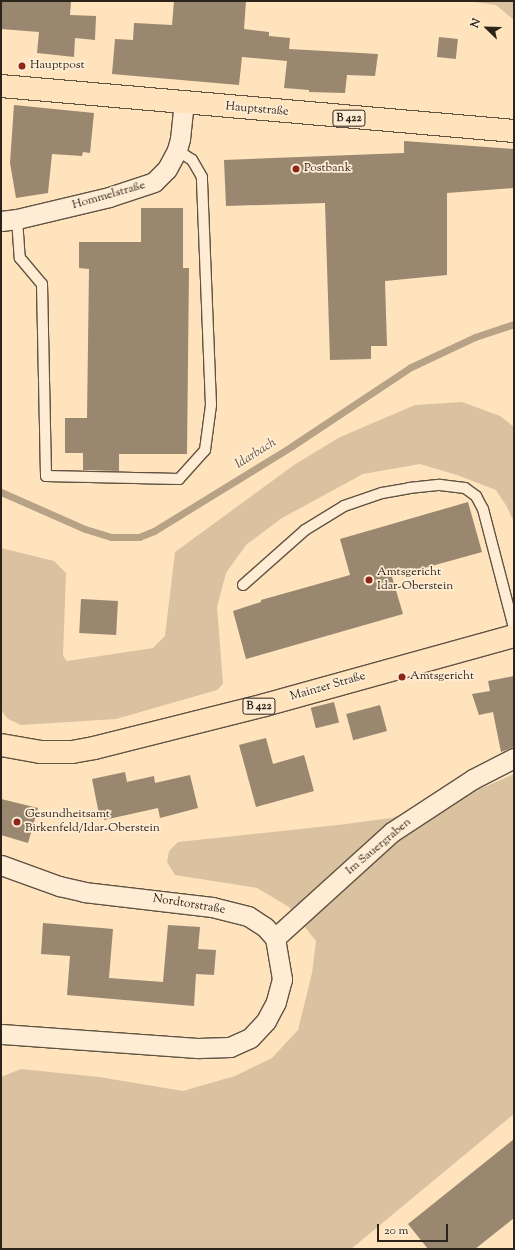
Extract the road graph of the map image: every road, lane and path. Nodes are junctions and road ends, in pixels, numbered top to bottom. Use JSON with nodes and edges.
{"nodes":[{"id":1,"x":1,"y":86,"type":"edge"},
{"id":2,"x":184,"y":103,"type":"junction"},
{"id":3,"x":514,"y":132,"type":"edge"},
{"id":4,"x":177,"y":150,"type":"junction"},
{"id":5,"x":9,"y":220,"type":"edge"},
{"id":6,"x":243,"y":585,"type":"dead end"},
{"id":7,"x":514,"y":628,"type":"edge"},
{"id":8,"x":514,"y":636,"type":"edge"},
{"id":9,"x":1,"y":745,"type":"edge"},
{"id":10,"x":514,"y":758,"type":"edge"},
{"id":11,"x":1,"y":865,"type":"edge"},
{"id":12,"x":275,"y":938,"type":"junction"},
{"id":13,"x":1,"y":1034,"type":"edge"}],
"edges":[{"from":1,"to":2,"type":"main road","name":"Hauptstraße","number":"B 422"},
{"from":2,"to":3,"type":"main road","name":"Hauptstraße","number":"B 422"},
{"from":2,"to":4,"type":"street","name":"Hommelstraße"},
{"from":4,"to":5,"type":"street","name":"Hommelstraße"},
{"from":4,"to":5,"type":"lane"},
{"from":6,"to":7,"type":"lane"},
{"from":8,"to":9,"type":"main road","name":"Mainzer Straße","number":"B 422"},
{"from":10,"to":12,"type":"street","name":"Im Sauergraben"},
{"from":11,"to":12,"type":"street","name":"Nordtorstraße"},
{"from":12,"to":13,"type":"street"}]}
